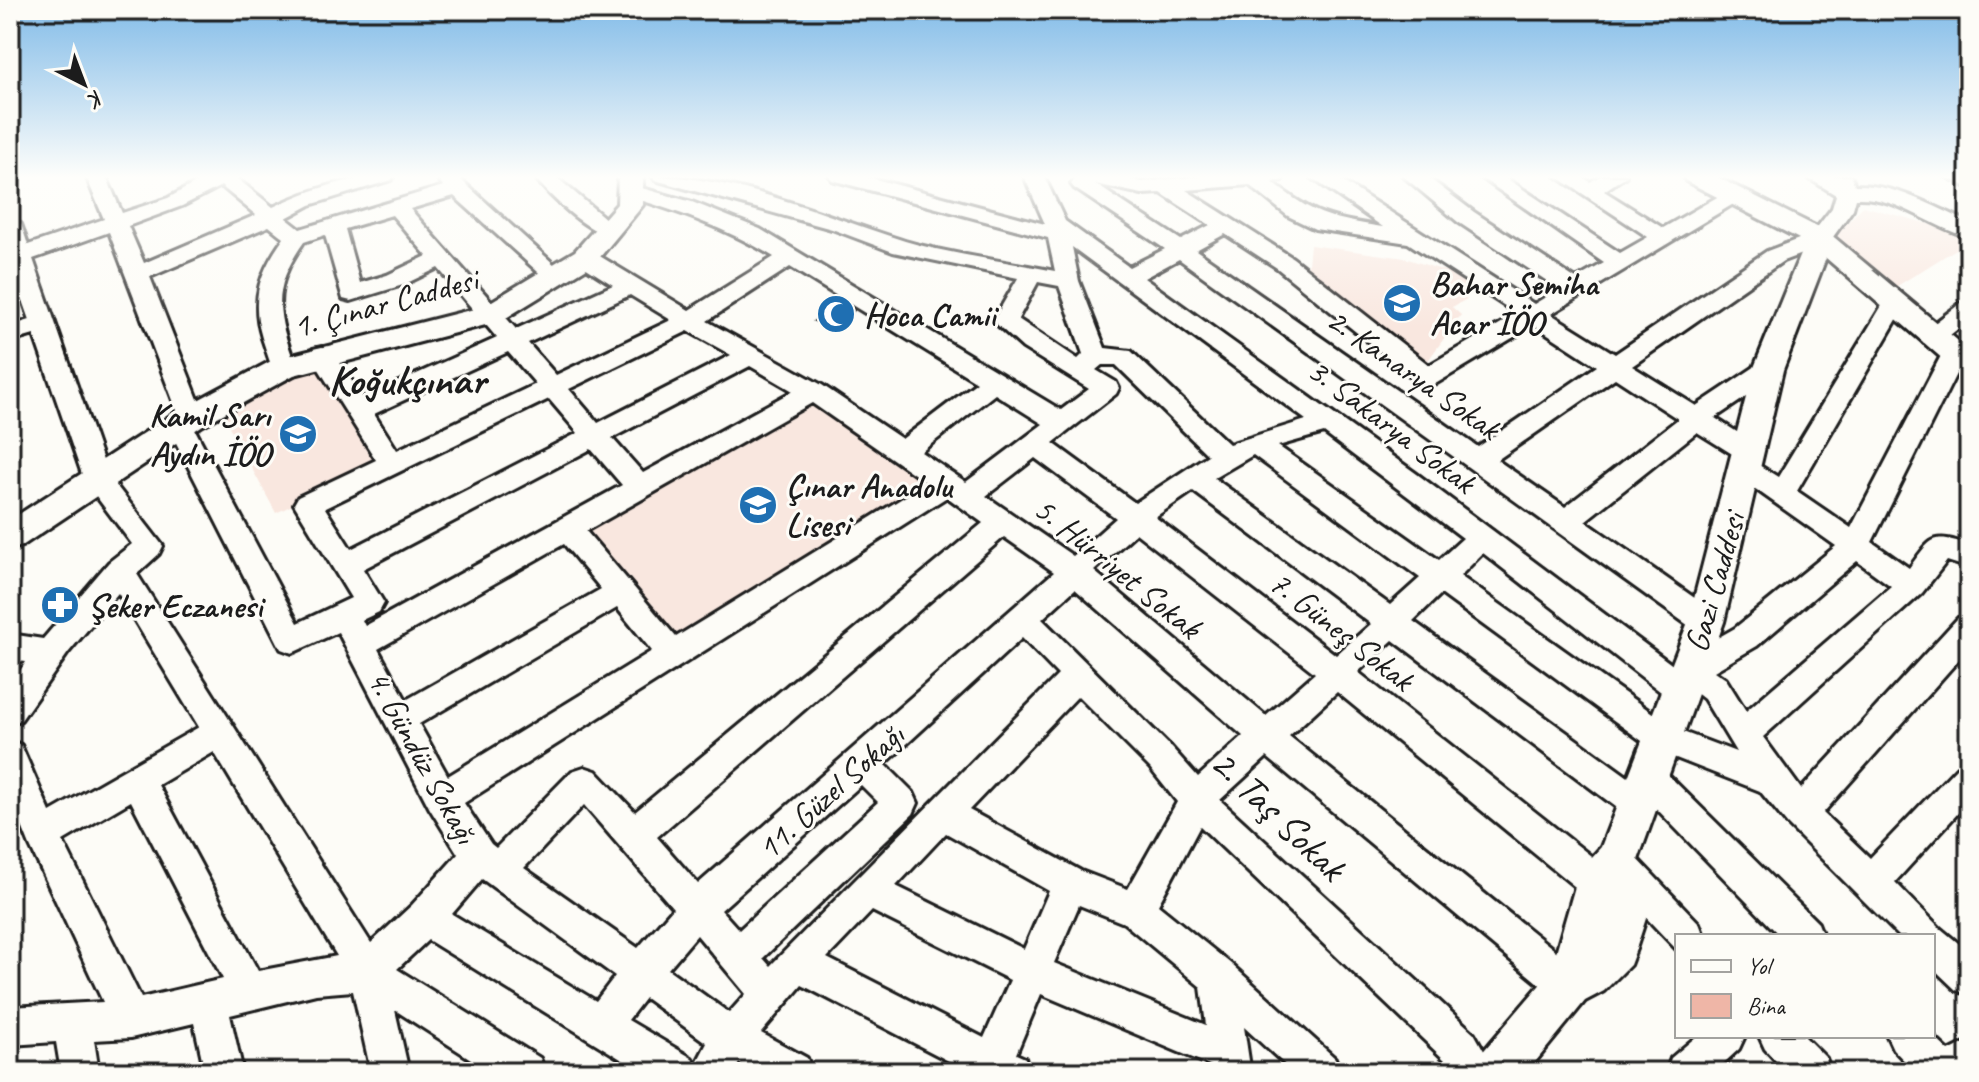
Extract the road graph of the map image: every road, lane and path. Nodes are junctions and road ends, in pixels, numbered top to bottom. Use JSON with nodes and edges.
{"nodes":[{"id":1,"x":10,"y":226,"type":"edge"},
{"id":2,"x":104,"y":226,"type":"edge"},
{"id":3,"x":119,"y":226,"type":"edge"},
{"id":4,"x":249,"y":226,"type":"edge"},
{"id":5,"x":284,"y":226,"type":"edge"},
{"id":6,"x":413,"y":226,"type":"edge"},
{"id":7,"x":501,"y":226,"type":"edge"},
{"id":8,"x":603,"y":226,"type":"edge"},
{"id":9,"x":611,"y":226,"type":"edge"},
{"id":10,"x":733,"y":226,"type":"edge"},
{"id":11,"x":847,"y":226,"type":"edge"},
{"id":12,"x":1046,"y":226,"type":"edge"},
{"id":13,"x":1150,"y":226,"type":"edge"},
{"id":14,"x":1223,"y":226,"type":"edge"},
{"id":15,"x":1228,"y":226,"type":"edge"},
{"id":16,"x":1339,"y":226,"type":"edge"},
{"id":17,"x":1396,"y":226,"type":"edge"},
{"id":18,"x":1480,"y":226,"type":"edge"},
{"id":19,"x":1565,"y":226,"type":"edge"},
{"id":20,"x":1645,"y":226,"type":"edge"},
{"id":21,"x":1683,"y":226,"type":"edge"},
{"id":22,"x":1795,"y":226,"type":"edge"},
{"id":23,"x":1829,"y":226,"type":"edge"},
{"id":24,"x":334,"y":227,"type":"joint"},
{"id":25,"x":1057,"y":229,"type":"junction"},
{"id":26,"x":608,"y":230,"type":"junction"},
{"id":27,"x":296,"y":237,"type":"junction"},
{"id":28,"x":1413,"y":238,"type":"junction"},
{"id":29,"x":1664,"y":238,"type":"junction"},
{"id":30,"x":1820,"y":239,"type":"junction"},
{"id":31,"x":1180,"y":249,"type":"junction"},
{"id":32,"x":15,"y":257,"type":"edge"},
{"id":33,"x":585,"y":257,"type":"junction"},
{"id":34,"x":790,"y":257,"type":"junction"},
{"id":35,"x":440,"y":258,"type":"junction"},
{"id":36,"x":1620,"y":263,"type":"junction"},
{"id":37,"x":138,"y":273,"type":"junction"},
{"id":38,"x":1032,"y":274,"type":"junction"},
{"id":39,"x":556,"y":276,"type":"junction"},
{"id":40,"x":1129,"y":277,"type":"junction"},
{"id":41,"x":1068,"y":281,"type":"junction"},
{"id":42,"x":632,"y":285,"type":"junction"},
{"id":43,"x":1577,"y":290,"type":"junction"},
{"id":44,"x":22,"y":293,"type":"edge"},
{"id":45,"x":1894,"y":304,"type":"junction"},
{"id":46,"x":1969,"y":308,"type":"edge"},
{"id":47,"x":491,"y":314,"type":"junction"},
{"id":48,"x":1536,"y":315,"type":"junction"},
{"id":49,"x":689,"y":321,"type":"junction"},
{"id":50,"x":45,"y":323,"type":"junction"},
{"id":51,"x":10,"y":334,"type":"edge"},
{"id":52,"x":512,"y":339,"type":"junction"},
{"id":53,"x":1952,"y":353,"type":"edge"},
{"id":54,"x":322,"y":355,"type":"junction"},
{"id":55,"x":750,"y":356,"type":"junction"},
{"id":56,"x":1089,"y":363,"type":"junction"},
{"id":57,"x":1614,"y":366,"type":"junction"},
{"id":58,"x":284,"y":367,"type":"junction"},
{"id":59,"x":1768,"y":370,"type":"junction"},
{"id":60,"x":993,"y":383,"type":"junction"},
{"id":61,"x":553,"y":387,"type":"junction"},
{"id":62,"x":813,"y":391,"type":"junction"},
{"id":63,"x":358,"y":411,"type":"junction"},
{"id":64,"x":1697,"y":418,"type":"junction"},
{"id":65,"x":186,"y":421,"type":"junction"},
{"id":66,"x":1062,"y":423,"type":"junction"},
{"id":67,"x":1329,"y":423,"type":"junction"},
{"id":68,"x":595,"y":437,"type":"junction"},
{"id":69,"x":1255,"y":443,"type":"junction"},
{"id":70,"x":1035,"y":444,"type":"junction"},
{"id":71,"x":903,"y":452,"type":"junction"},
{"id":72,"x":1226,"y":456,"type":"junction"},
{"id":73,"x":1478,"y":460,"type":"junction"},
{"id":74,"x":1748,"y":461,"type":"junction"},
{"id":75,"x":393,"y":464,"type":"junction"},
{"id":76,"x":1192,"y":476,"type":"junction"},
{"id":77,"x":97,"y":480,"type":"junction"},
{"id":78,"x":639,"y":487,"type":"junction"},
{"id":79,"x":958,"y":490,"type":"junction"},
{"id":80,"x":1782,"y":493,"type":"junction"},
{"id":81,"x":1136,"y":516,"type":"junction"},
{"id":82,"x":1003,"y":522,"type":"junction"},
{"id":83,"x":1565,"y":522,"type":"junction"},
{"id":84,"x":566,"y":527,"type":"junction"},
{"id":85,"x":10,"y":537,"type":"edge"},
{"id":86,"x":1482,"y":537,"type":"junction"},
{"id":87,"x":1856,"y":546,"type":"junction"},
{"id":88,"x":1967,"y":547,"type":"edge"},
{"id":89,"x":345,"y":565,"type":"junction"},
{"id":90,"x":119,"y":570,"type":"junction"},
{"id":91,"x":1074,"y":571,"type":"junction"},
{"id":92,"x":1439,"y":578,"type":"junction"},
{"id":93,"x":1912,"y":585,"type":"junction"},
{"id":94,"x":620,"y":592,"type":"junction"},
{"id":95,"x":344,"y":615,"type":"junction"},
{"id":96,"x":1021,"y":618,"type":"junction"},
{"id":97,"x":1706,"y":622,"type":"junction"},
{"id":98,"x":1391,"y":624,"type":"junction"},
{"id":99,"x":1969,"y":627,"type":"edge"},
{"id":100,"x":360,"y":644,"type":"junction"},
{"id":101,"x":10,"y":647,"type":"edge"},
{"id":102,"x":50,"y":653,"type":"junction"},
{"id":103,"x":674,"y":656,"type":"junction"},
{"id":104,"x":1338,"y":673,"type":"junction"},
{"id":105,"x":1077,"y":676,"type":"junction"},
{"id":106,"x":1685,"y":679,"type":"junction"},
{"id":107,"x":10,"y":710,"type":"edge"},
{"id":108,"x":400,"y":719,"type":"junction"},
{"id":109,"x":220,"y":731,"type":"junction"},
{"id":110,"x":1742,"y":735,"type":"junction"},
{"id":111,"x":1267,"y":737,"type":"junction"},
{"id":112,"x":1664,"y":739,"type":"junction"},
{"id":113,"x":10,"y":755,"type":"edge"},
{"id":114,"x":862,"y":764,"type":"junction"},
{"id":115,"x":137,"y":779,"type":"junction"},
{"id":116,"x":1969,"y":779,"type":"edge"},
{"id":117,"x":1772,"y":780,"type":"junction"},
{"id":118,"x":1641,"y":789,"type":"junction"},
{"id":119,"x":442,"y":798,"type":"junction"},
{"id":120,"x":1196,"y":800,"type":"junction"},
{"id":121,"x":942,"y":813,"type":"junction"},
{"id":122,"x":1800,"y":814,"type":"junction"},
{"id":123,"x":42,"y":835,"type":"junction"},
{"id":124,"x":634,"y":835,"type":"junction"},
{"id":125,"x":489,"y":862,"type":"junction"},
{"id":126,"x":1607,"y":872,"type":"junction"},
{"id":127,"x":1070,"y":884,"type":"junction"},
{"id":128,"x":1869,"y":884,"type":"junction"},
{"id":129,"x":868,"y":891,"type":"junction"},
{"id":130,"x":696,"y":909,"type":"junction"},
{"id":131,"x":1136,"y":910,"type":"junction"},
{"id":132,"x":425,"y":918,"type":"junction"},
{"id":133,"x":1684,"y":934,"type":"edge"},
{"id":134,"x":1803,"y":934,"type":"edge"},
{"id":135,"x":1923,"y":934,"type":"edge"},
{"id":136,"x":1935,"y":945,"type":"edge"},
{"id":137,"x":737,"y":957,"type":"junction"},
{"id":138,"x":797,"y":963,"type":"junction"},
{"id":139,"x":367,"y":971,"type":"junction"},
{"id":140,"x":642,"y":971,"type":"junction"},
{"id":141,"x":1032,"y":972,"type":"junction"},
{"id":142,"x":1218,"y":977,"type":"junction"},
{"id":143,"x":1969,"y":977,"type":"edge"},
{"id":144,"x":1569,"y":985,"type":"junction"},
{"id":145,"x":249,"y":992,"type":"junction"},
{"id":146,"x":770,"y":994,"type":"junction"},
{"id":147,"x":208,"y":1003,"type":"junction"},
{"id":148,"x":131,"y":1019,"type":"junction"},
{"id":149,"x":72,"y":1025,"type":"junction"},
{"id":150,"x":601,"y":1025,"type":"junction"},
{"id":151,"x":10,"y":1026,"type":"edge"},
{"id":152,"x":732,"y":1038,"type":"junction"},
{"id":153,"x":1724,"y":1038,"type":"edge"},
{"id":154,"x":1780,"y":1038,"type":"edge"},
{"id":155,"x":1908,"y":1038,"type":"edge"},
{"id":156,"x":1969,"y":1060,"type":"edge"},
{"id":157,"x":1230,"y":1063,"type":"edge"},
{"id":158,"x":998,"y":1069,"type":"edge"},
{"id":159,"x":80,"y":1072,"type":"edge"},
{"id":160,"x":224,"y":1072,"type":"edge"},
{"id":161,"x":390,"y":1072,"type":"edge"},
{"id":162,"x":526,"y":1072,"type":"edge"},
{"id":163,"x":678,"y":1072,"type":"edge"},
{"id":164,"x":712,"y":1072,"type":"edge"},
{"id":165,"x":793,"y":1072,"type":"edge"},
{"id":166,"x":1321,"y":1072,"type":"edge"},
{"id":167,"x":1477,"y":1072,"type":"edge"},
{"id":168,"x":1497,"y":1072,"type":"edge"},
{"id":169,"x":1685,"y":1072,"type":"edge"},
{"id":170,"x":1812,"y":1072,"type":"edge"},
{"id":171,"x":1943,"y":1072,"type":"edge"},
{"id":172,"x":1955,"y":1072,"type":"edge"}],
"edges":[{"from":1,"to":32,"type":"street"},
{"from":2,"to":32,"type":"street"},
{"from":3,"to":37,"type":"street"},
{"from":4,"to":37,"type":"street"},
{"from":5,"to":27,"type":"street"},
{"from":6,"to":35,"type":"street"},
{"from":7,"to":39,"type":"street"},
{"from":8,"to":26,"type":"street"},
{"from":9,"to":26,"type":"main road","name":"1. Çınar Caddesi"},
{"from":10,"to":34,"type":"street"},
{"from":11,"to":38,"type":"street"},
{"from":12,"to":25,"type":"street"},
{"from":13,"to":31,"type":"street","name":"2. Kanarya Sokak"},
{"from":14,"to":31,"type":"street"},
{"from":15,"to":48,"type":"street"},
{"from":16,"to":28,"type":"street"},
{"from":17,"to":28,"type":"street"},
{"from":18,"to":43,"type":"street"},
{"from":19,"to":36,"type":"street"},
{"from":20,"to":29,"type":"street"},
{"from":21,"to":29,"type":"street"},
{"from":22,"to":30,"type":"main road"},
{"from":23,"to":30,"type":"street","name":"Gazi Caddesi"},
{"from":24,"to":27,"type":"street"},
{"from":24,"to":35,"type":"street"},
{"from":25,"to":40,"type":"street","name":"3. Sakarya Sokak"},
{"from":25,"to":41,"type":"street"},
{"from":26,"to":33,"type":"main road","name":"1. Çınar Caddesi"},
{"from":27,"to":58,"type":"street"},
{"from":28,"to":48,"type":"street"},
{"from":29,"to":36,"type":"street"},
{"from":30,"to":45,"type":"main road"},
{"from":30,"to":57,"type":"street"},
{"from":30,"to":59,"type":"main road","name":"Gazi Caddesi"},
{"from":31,"to":40,"type":"street"},
{"from":31,"to":73,"type":"street","name":"2. Kanarya Sokak"},
{"from":32,"to":44,"type":"street"},
{"from":33,"to":39,"type":"main road","name":"1. Çınar Caddesi"},
{"from":33,"to":42,"type":"street","name":"5. Hürriyet Sokak"},
{"from":34,"to":49,"type":"street"},
{"from":34,"to":60,"type":"street"},
{"from":35,"to":47,"type":"street"},
{"from":36,"to":43,"type":"street"},
{"from":37,"to":65,"type":"street"},
{"from":38,"to":41,"type":"street"},
{"from":38,"to":56,"type":"street"},
{"from":39,"to":47,"type":"main road","name":"1. Çınar Caddesi"},
{"from":40,"to":67,"type":"street","name":"3. Sakarya Sokak"},
{"from":41,"to":56,"type":"street"},
{"from":42,"to":49,"type":"street","name":"5. Hürriyet Sokak"},
{"from":42,"to":52,"type":"street"},
{"from":43,"to":48,"type":"street"},
{"from":44,"to":50,"type":"street"},
{"from":45,"to":53,"type":"main road"},
{"from":45,"to":80,"type":"street"},
{"from":46,"to":53,"type":"street"},
{"from":47,"to":52,"type":"street"},
{"from":47,"to":54,"type":"main road","name":"1. Çınar Caddesi"},
{"from":48,"to":57,"type":"street"},
{"from":49,"to":55,"type":"street","name":"5. Hürriyet Sokak"},
{"from":49,"to":61,"type":"street"},
{"from":50,"to":51,"type":"street"},
{"from":50,"to":77,"type":"street"},
{"from":52,"to":61,"type":"street"},
{"from":52,"to":63,"type":"street"},
{"from":53,"to":87,"type":"street"},
{"from":54,"to":58,"type":"main road","name":"1. Çınar Caddesi"},
{"from":54,"to":63,"type":"street"},
{"from":55,"to":62,"type":"street","name":"5. Hürriyet Sokak"},
{"from":55,"to":68,"type":"street"},
{"from":56,"to":66,"type":"street"},
{"from":56,"to":72,"type":"street"},
{"from":57,"to":64,"type":"street"},
{"from":57,"to":73,"type":"street"},
{"from":58,"to":65,"type":"main road","name":"1. Çınar Caddesi"},
{"from":59,"to":64,"type":"street"},
{"from":59,"to":74,"type":"main road","name":"Gazi Caddesi"},
{"from":60,"to":66,"type":"street"},
{"from":60,"to":71,"type":"street"},
{"from":61,"to":68,"type":"street"},
{"from":61,"to":75,"type":"street"},
{"from":62,"to":71,"type":"street","name":"5. Hürriyet Sokak"},
{"from":62,"to":78,"type":"street"},
{"from":63,"to":75,"type":"street"},
{"from":64,"to":74,"type":"street"},
{"from":64,"to":83,"type":"street"},
{"from":65,"to":77,"type":"main road","name":"1. Çınar Caddesi"},
{"from":65,"to":95,"type":"street"},
{"from":66,"to":70,"type":"street"},
{"from":67,"to":69,"type":"street","name":"11. Güzel Sokağı"},
{"from":67,"to":86,"type":"street","name":"3. Sakarya Sokak"},
{"from":68,"to":78,"type":"street"},
{"from":68,"to":89,"type":"street"},
{"from":69,"to":72,"type":"street","name":"11. Güzel Sokağı"},
{"from":69,"to":92,"type":"street"},
{"from":70,"to":79,"type":"street"},
{"from":70,"to":81,"type":"street","name":"7. Güneş Sokak"},
{"from":71,"to":79,"type":"street","name":"5. Hürriyet Sokak"},
{"from":72,"to":76,"type":"street","name":"11. Güzel Sokağı"},
{"from":73,"to":83,"type":"street","name":"2. Kanarya Sokak"},
{"from":74,"to":80,"type":"street"},
{"from":74,"to":97,"type":"main road","name":"Gazi Caddesi"},
{"from":75,"to":89,"type":"street"},
{"from":76,"to":81,"type":"street","name":"11. Güzel Sokağı"},
{"from":76,"to":98,"type":"street"},
{"from":77,"to":85,"type":"main road","name":"1. Çınar Caddesi"},
{"from":77,"to":90,"type":"street"},
{"from":78,"to":84,"type":"street"},
{"from":79,"to":82,"type":"street","name":"5. Hürriyet Sokak"},
{"from":79,"to":103,"type":"street"},
{"from":80,"to":87,"type":"street"},
{"from":81,"to":91,"type":"street","name":"11. Güzel Sokağı"},
{"from":81,"to":104,"type":"street","name":"7. Güneş Sokak"},
{"from":82,"to":91,"type":"street","name":"5. Hürriyet Sokak"},
{"from":82,"to":124,"type":"street"},
{"from":83,"to":97,"type":"street","name":"2. Kanarya Sokak"},
{"from":84,"to":94,"type":"street"},
{"from":84,"to":100,"type":"street"},
{"from":86,"to":92,"type":"street"},
{"from":86,"to":106,"type":"street","name":"3. Sakarya Sokak"},
{"from":87,"to":93,"type":"street"},
{"from":87,"to":106,"type":"street"},
{"from":88,"to":93,"type":"street"},
{"from":89,"to":95,"type":"street"},
{"from":90,"to":102,"type":"street"},
{"from":90,"to":109,"type":"street"},
{"from":91,"to":96,"type":"street","name":"11. Güzel Sokağı"},
{"from":91,"to":111,"type":"street","name":"5. Hürriyet Sokak"},
{"from":92,"to":98,"type":"street"},
{"from":92,"to":112,"type":"street"},
{"from":93,"to":110,"type":"street"},
{"from":94,"to":103,"type":"street"},
{"from":94,"to":108,"type":"street"},
{"from":95,"to":100,"type":"street","name":"4. Gündüz Sokağı"},
{"from":96,"to":105,"type":"street","name":"2. Taş Sokak"},
{"from":96,"to":114,"type":"street","name":"11. Güzel Sokağı"},
{"from":97,"to":106,"type":"main road","name":"Gazi Caddesi"},
{"from":98,"to":104,"type":"street"},
{"from":98,"to":118,"type":"street"},
{"from":99,"to":122,"type":"street"},
{"from":100,"to":108,"type":"street","name":"4. Gündüz Sokağı"},
{"from":101,"to":102,"type":"street"},
{"from":102,"to":107,"type":"street"},
{"from":103,"to":119,"type":"street"},
{"from":104,"to":111,"type":"street"},
{"from":104,"to":126,"type":"street","name":"7. Güneş Sokak"},
{"from":105,"to":120,"type":"street","name":"2. Taş Sokak"},
{"from":105,"to":121,"type":"street"},
{"from":106,"to":110,"type":"street","name":"3. Sakarya Sokak"},
{"from":106,"to":112,"type":"main road","name":"Gazi Caddesi"},
{"from":108,"to":119,"type":"street","name":"4. Gündüz Sokağı"},
{"from":109,"to":115,"type":"street"},
{"from":109,"to":139,"type":"street"},
{"from":110,"to":117,"type":"street","name":"3. Sakarya Sokak"},
{"from":111,"to":120,"type":"street"},
{"from":111,"to":144,"type":"street","name":"5. Hürriyet Sokak"},
{"from":112,"to":117,"type":"street"},
{"from":112,"to":118,"type":"main road","name":"Gazi Caddesi"},
{"from":113,"to":123,"type":"street"},
{"from":114,"to":130,"type":"street","name":"11. Güzel Sokağı"},
{"from":114,"to":137,"type":"street"},
{"from":115,"to":123,"type":"street"},
{"from":115,"to":145,"type":"street"},
{"from":116,"to":128,"type":"street"},
{"from":117,"to":122,"type":"street","name":"3. Sakarya Sokak"},
{"from":118,"to":126,"type":"main road","name":"Gazi Caddesi"},
{"from":118,"to":134,"type":"street"},
{"from":119,"to":125,"type":"street","name":"4. Gündüz Sokağı"},
{"from":120,"to":131,"type":"street"},
{"from":120,"to":167,"type":"street","name":"2. Taş Sokak"},
{"from":121,"to":127,"type":"street"},
{"from":121,"to":129,"type":"street"},
{"from":122,"to":128,"type":"street","name":"3. Sakarya Sokak"},
{"from":123,"to":148,"type":"street"},
{"from":124,"to":125,"type":"street"},
{"from":124,"to":130,"type":"street"},
{"from":125,"to":132,"type":"street"},
{"from":125,"to":140,"type":"street","name":"4. Gündüz Sokağı"},
{"from":126,"to":133,"type":"street","name":"7. Güneş Sokak"},
{"from":126,"to":144,"type":"main road"},
{"from":127,"to":131,"type":"street"},
{"from":127,"to":141,"type":"street"},
{"from":128,"to":135,"type":"street","name":"3. Sakarya Sokak"},
{"from":129,"to":138,"type":"street"},
{"from":129,"to":141,"type":"street"},
{"from":130,"to":137,"type":"street"},
{"from":130,"to":140,"type":"street","name":"11. Güzel Sokağı"},
{"from":131,"to":142,"type":"street"},
{"from":132,"to":139,"type":"street"},
{"from":132,"to":150,"type":"street"},
{"from":136,"to":143,"type":"street"},
{"from":137,"to":146,"type":"street"},
{"from":138,"to":146,"type":"street"},
{"from":138,"to":158,"type":"street"},
{"from":139,"to":145,"type":"street"},
{"from":139,"to":161,"type":"street"},
{"from":139,"to":162,"type":"street"},
{"from":140,"to":150,"type":"street","name":"11. Güzel Sokağı"},
{"from":140,"to":152,"type":"street","name":"4. Gündüz Sokağı"},
{"from":141,"to":157,"type":"street"},
{"from":141,"to":158,"type":"street"},
{"from":142,"to":157,"type":"street"},
{"from":142,"to":166,"type":"street"},
{"from":144,"to":168,"type":"main road"},
{"from":145,"to":147,"type":"street"},
{"from":146,"to":152,"type":"street"},
{"from":147,"to":148,"type":"street"},
{"from":147,"to":160,"type":"street"},
{"from":148,"to":149,"type":"street"},
{"from":149,"to":151,"type":"street"},
{"from":149,"to":159,"type":"street"},
{"from":150,"to":163,"type":"street"},
{"from":152,"to":164,"type":"street"},
{"from":152,"to":165,"type":"street","name":"4. Gündüz Sokağı"},
{"from":153,"to":169,"type":"street"},
{"from":154,"to":170,"type":"street"},
{"from":155,"to":171,"type":"street"},
{"from":156,"to":172,"type":"street"}]}
